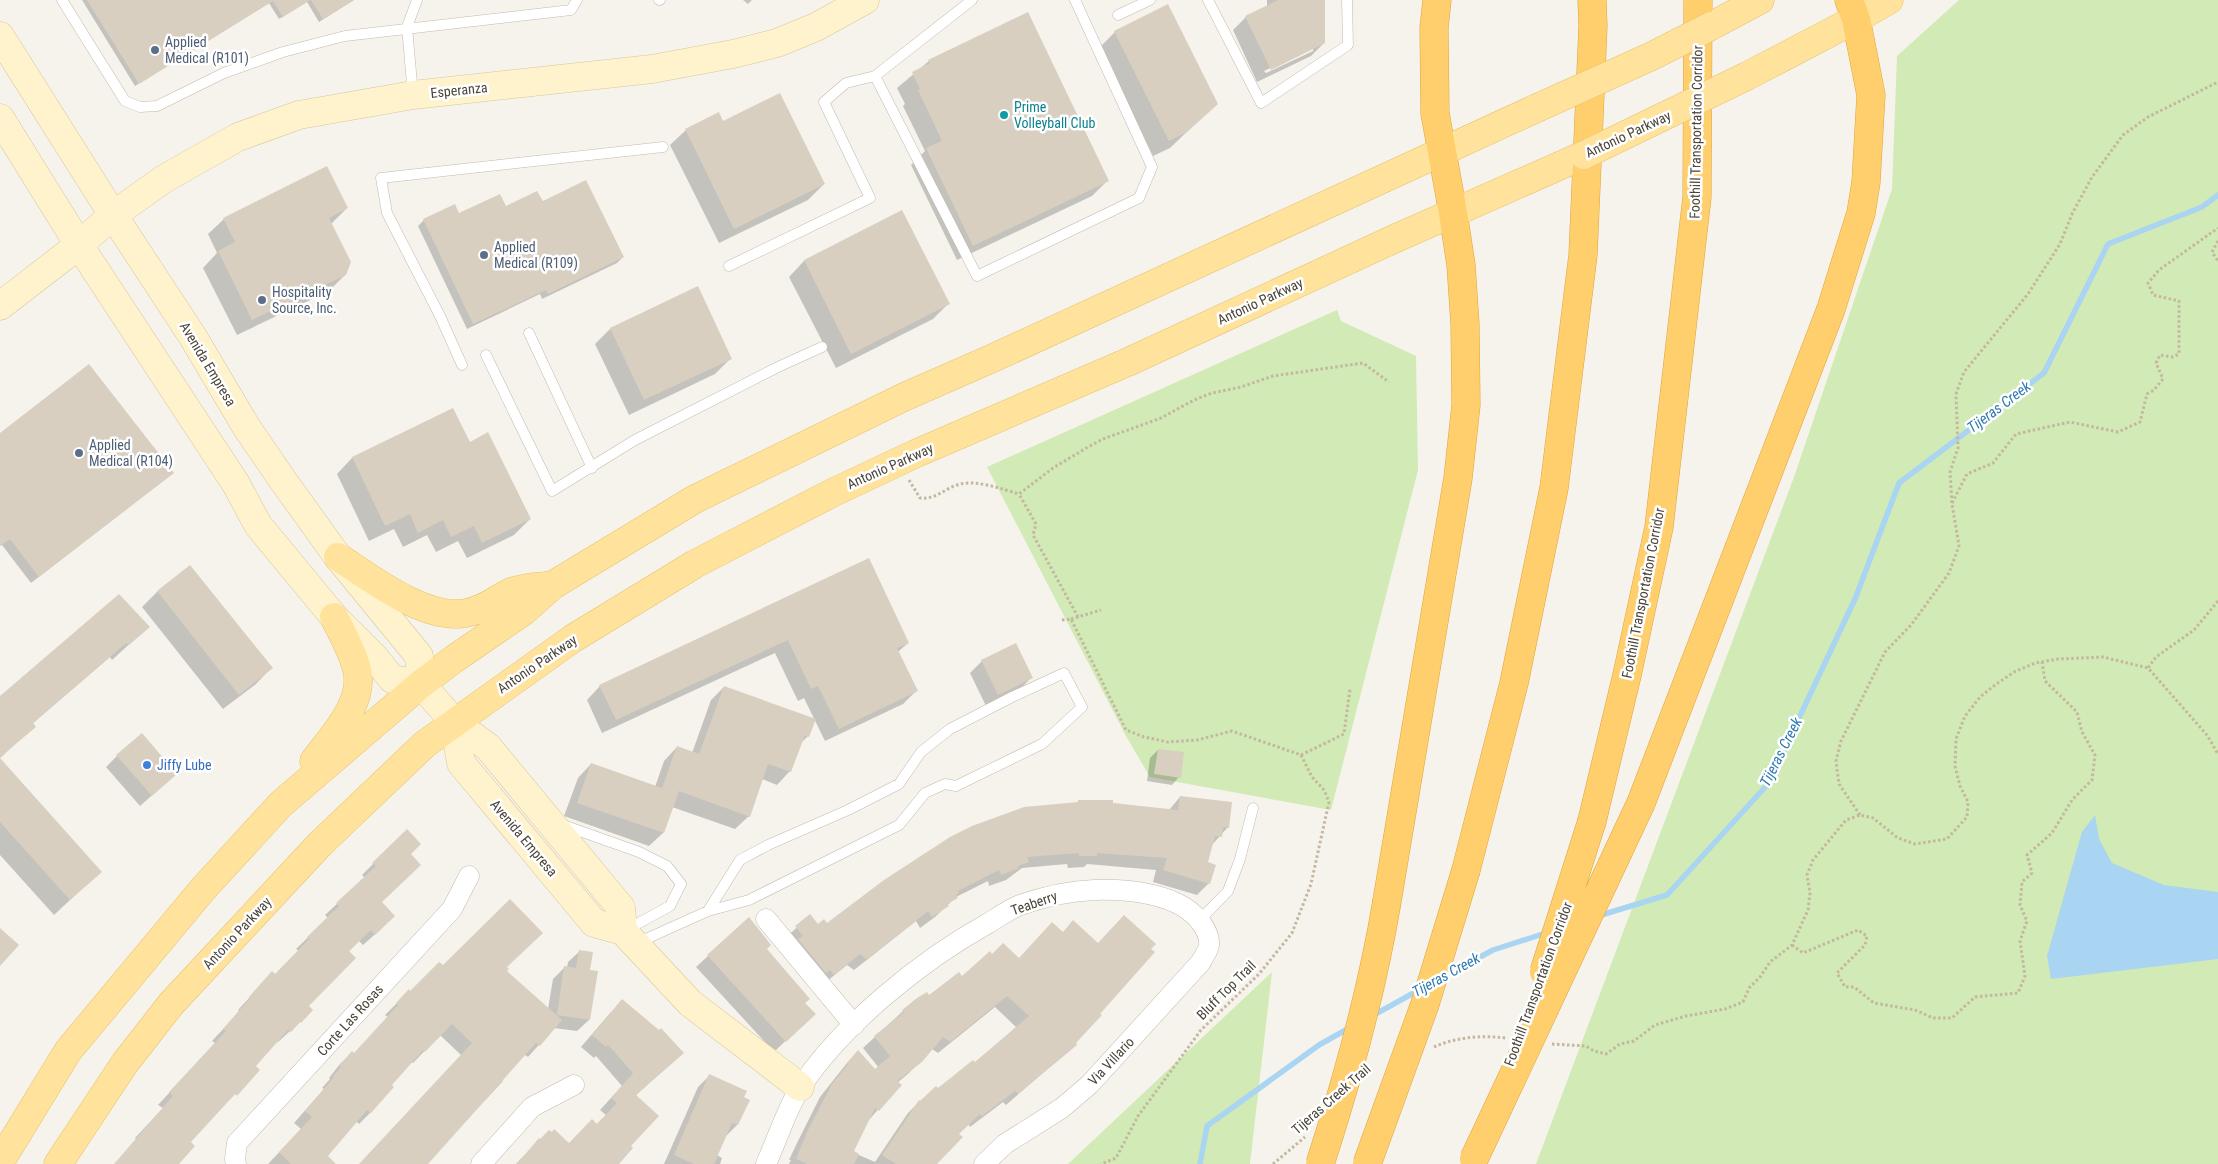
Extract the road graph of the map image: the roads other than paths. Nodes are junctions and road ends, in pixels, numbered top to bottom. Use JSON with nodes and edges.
{"nodes":[{"id":1,"x":62,"y":0,"type":"edge"},
{"id":2,"x":417,"y":0,"type":"edge"},
{"id":3,"x":577,"y":0,"type":"edge"},
{"id":4,"x":865,"y":0,"type":"edge"},
{"id":5,"x":972,"y":0,"type":"edge"},
{"id":6,"x":1074,"y":0,"type":"edge"},
{"id":7,"x":1150,"y":0,"type":"edge"},
{"id":8,"x":1208,"y":0,"type":"edge"},
{"id":9,"x":1347,"y":0,"type":"edge"},
{"id":10,"x":1437,"y":0,"type":"edge"},
{"id":11,"x":1592,"y":0,"type":"edge"},
{"id":12,"x":1698,"y":0,"type":"edge"},
{"id":13,"x":1889,"y":0,"type":"edge"},
{"id":14,"x":1754,"y":3,"type":"edge"},
{"id":15,"x":1853,"y":10,"type":"edge"},
{"id":16,"x":1118,"y":15,"type":"dead end"},
{"id":17,"x":408,"y":27,"type":"junction"},
{"id":18,"x":0,"y":36,"type":"edge"},
{"id":19,"x":875,"y":76,"type":"junction"},
{"id":20,"x":413,"y":95,"type":"junction"},
{"id":21,"x":0,"y":118,"type":"edge"},
{"id":22,"x":663,"y":147,"type":"dead end"},
{"id":23,"x":1442,"y":151,"type":"junction"},
{"id":24,"x":1453,"y":213,"type":"junction"},
{"id":25,"x":113,"y":215,"type":"junction"},
{"id":26,"x":78,"y":245,"type":"junction"},
{"id":27,"x":729,"y":266,"type":"dead end"},
{"id":28,"x":0,"y":306,"type":"edge"},
{"id":29,"x":529,"y":333,"type":"dead end"},
{"id":30,"x":822,"y":347,"type":"dead end"},
{"id":31,"x":486,"y":355,"type":"dead end"},
{"id":32,"x":462,"y":365,"type":"dead end"},
{"id":33,"x":592,"y":468,"type":"junction"},
{"id":34,"x":338,"y":557,"type":"junction"},
{"id":35,"x":553,"y":585,"type":"junction"},
{"id":36,"x":334,"y":617,"type":"junction"},
{"id":37,"x":421,"y":684,"type":"junction"},
{"id":38,"x":454,"y":722,"type":"junction"},
{"id":39,"x":282,"y":804,"type":"junction"},
{"id":40,"x":1253,"y":808,"type":"dead end"},
{"id":41,"x":548,"y":819,"type":"junction"},
{"id":42,"x":469,"y":876,"type":"dead end"},
{"id":43,"x":708,"y":911,"type":"junction"},
{"id":44,"x":766,"y":919,"type":"dead end"},
{"id":45,"x":1204,"y":926,"type":"junction"},
{"id":46,"x":628,"y":938,"type":"junction"},
{"id":47,"x":854,"y":1025,"type":"junction"},
{"id":48,"x":574,"y":1085,"type":"dead end"},
{"id":49,"x":800,"y":1087,"type":"junction"},
{"id":50,"x":1473,"y":1161,"type":"edge"},
{"id":51,"x":0,"y":1162,"type":"edge"},
{"id":52,"x":58,"y":1164,"type":"edge"},
{"id":53,"x":236,"y":1164,"type":"edge"},
{"id":54,"x":481,"y":1164,"type":"edge"},
{"id":55,"x":766,"y":1164,"type":"edge"},
{"id":56,"x":984,"y":1164,"type":"edge"},
{"id":57,"x":1320,"y":1164,"type":"edge"},
{"id":58,"x":1367,"y":1164,"type":"edge"}],
"edges":[{"from":1,"to":17,"type":"lane"},
{"from":2,"to":17,"type":"lane"},
{"from":3,"to":17,"type":"lane"},
{"from":4,"to":20,"type":"street","name":"Esperanza"},
{"from":5,"to":19,"type":"lane"},
{"from":6,"to":19,"type":"lane"},
{"from":7,"to":16,"type":"lane"},
{"from":8,"to":9,"type":"lane"},
{"from":10,"to":23,"type":"highway"},
{"from":11,"to":58,"type":"highway","bridge":true},
{"from":12,"to":50,"type":"highway","name":"Foothill Transportation Corridor","bridge":true},
{"from":13,"to":15,"type":"main road","name":"Antonio Parkway"},
{"from":14,"to":23,"type":"main road","bridge":true},
{"from":15,"to":24,"type":"main road","name":"Antonio Parkway","bridge":true},
{"from":15,"to":50,"type":"highway","bridge":true},
{"from":17,"to":20,"type":"lane"},
{"from":18,"to":25,"type":"street","name":"Avenida Empresa"},
{"from":19,"to":27,"type":"lane"},
{"from":20,"to":25,"type":"street","name":"Esperanza"},
{"from":21,"to":26,"type":"street"},
{"from":22,"to":32,"type":"lane"},
{"from":23,"to":24,"type":"highway"},
{"from":23,"to":35,"type":"main road"},
{"from":24,"to":38,"type":"main road","name":"Antonio Parkway"},
{"from":24,"to":57,"type":"highway","bridge":true},
{"from":25,"to":26,"type":"street","name":"Esperanza"},
{"from":25,"to":34,"type":"street","name":"Avenida Empresa"},
{"from":26,"to":28,"type":"street","name":"Esperanza"},
{"from":26,"to":36,"type":"street"},
{"from":29,"to":33,"type":"lane"},
{"from":30,"to":33,"type":"lane"},
{"from":31,"to":33,"type":"lane"},
{"from":34,"to":35,"type":"main road"},
{"from":34,"to":37,"type":"street","name":"Avenida Empresa"},
{"from":35,"to":37,"type":"main road"},
{"from":36,"to":37,"type":"street"},
{"from":36,"to":39,"type":"main road"},
{"from":37,"to":38,"type":"street"},
{"from":37,"to":39,"type":"main road"},
{"from":38,"to":41,"type":"street"},
{"from":38,"to":46,"type":"street","name":"Avenida Empresa"},
{"from":38,"to":52,"type":"main road","name":"Antonio Parkway"},
{"from":39,"to":51,"type":"main road"},
{"from":40,"to":45,"type":"lane"},
{"from":41,"to":46,"type":"street"},
{"from":41,"to":46,"type":"lane"},
{"from":42,"to":53,"type":"street","name":"Corte Las Rosas"},
{"from":43,"to":43,"type":"lane"},
{"from":43,"to":46,"type":"lane"},
{"from":44,"to":47,"type":"street"},
{"from":45,"to":47,"type":"street","name":"Teaberry"},
{"from":45,"to":56,"type":"street","name":"Via Villario"},
{"from":46,"to":49,"type":"street"},
{"from":47,"to":49,"type":"street","name":"Teaberry"},
{"from":48,"to":54,"type":"street"},
{"from":49,"to":55,"type":"street","name":"Teaberry"}]}
